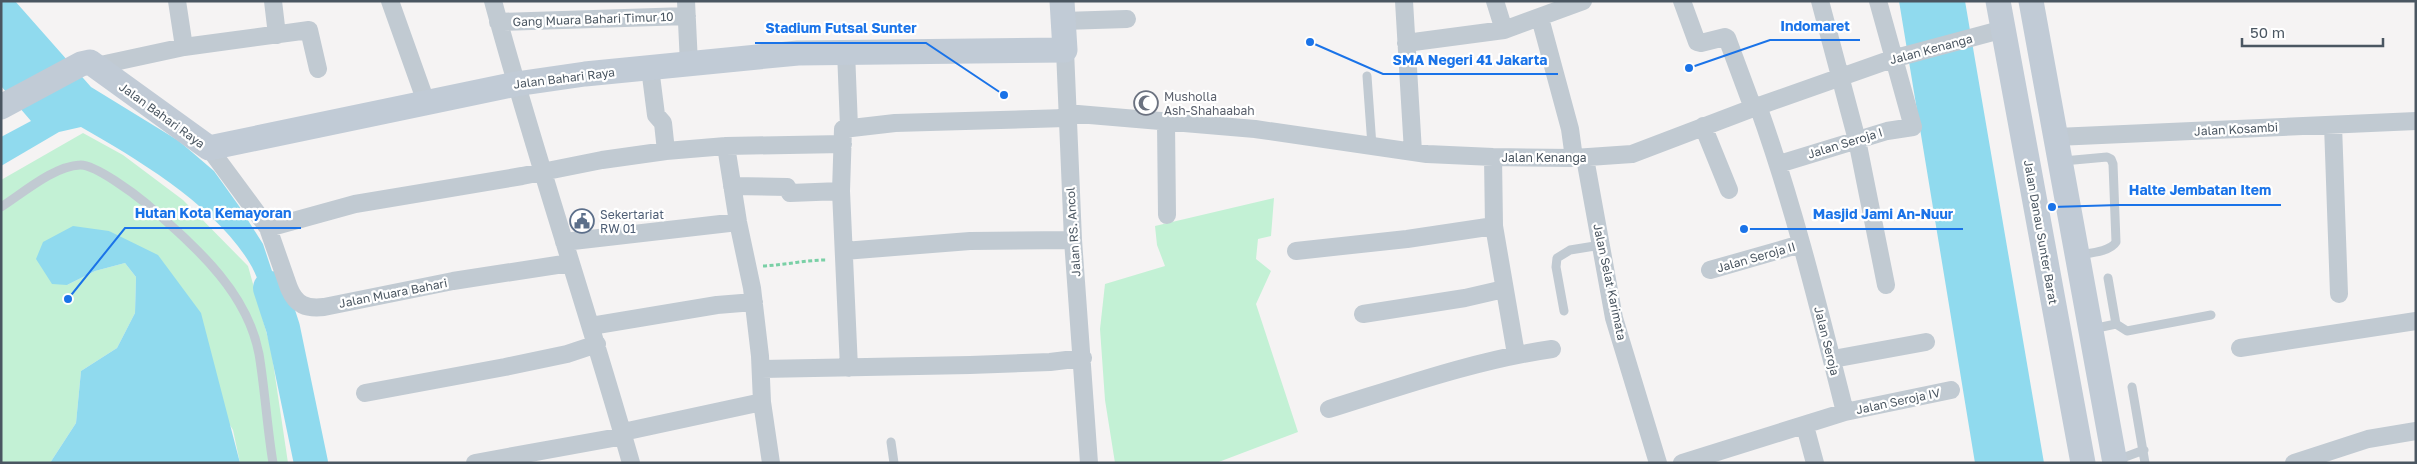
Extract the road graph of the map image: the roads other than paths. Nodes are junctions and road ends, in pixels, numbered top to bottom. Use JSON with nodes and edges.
{"nodes":[{"id":1,"x":177,"y":1,"type":"edge"},
{"id":2,"x":272,"y":1,"type":"edge"},
{"id":3,"x":390,"y":1,"type":"edge"},
{"id":4,"x":493,"y":1,"type":"edge"},
{"id":5,"x":1404,"y":1,"type":"edge"},
{"id":6,"x":1495,"y":1,"type":"edge"},
{"id":7,"x":1583,"y":1,"type":"edge"},
{"id":8,"x":1682,"y":1,"type":"edge"},
{"id":9,"x":1820,"y":1,"type":"edge"},
{"id":10,"x":1878,"y":1,"type":"edge"},
{"id":11,"x":1998,"y":1,"type":"edge"},
{"id":12,"x":2031,"y":1,"type":"edge"},
{"id":13,"x":687,"y":9,"type":"edge"},
{"id":14,"x":1063,"y":11,"type":"edge"},
{"id":15,"x":1540,"y":18,"type":"junction"},
{"id":16,"x":1127,"y":20,"type":"dead end"},
{"id":17,"x":498,"y":22,"type":"junction"},
{"id":18,"x":1504,"y":30,"type":"junction"},
{"id":19,"x":1994,"y":32,"type":"junction"},
{"id":20,"x":277,"y":35,"type":"junction"},
{"id":21,"x":1406,"y":43,"type":"junction"},
{"id":22,"x":184,"y":47,"type":"junction"},
{"id":23,"x":1065,"y":50,"type":"junction"},
{"id":24,"x":846,"y":51,"type":"junction"},
{"id":25,"x":1898,"y":57,"type":"junction"},
{"id":26,"x":689,"y":64,"type":"junction"},
{"id":27,"x":89,"y":65,"type":"junction"},
{"id":28,"x":650,"y":68,"type":"junction"},
{"id":29,"x":318,"y":69,"type":"dead end"},
{"id":30,"x":1368,"y":76,"type":"dead end"},
{"id":31,"x":1840,"y":77,"type":"junction"},
{"id":32,"x":516,"y":84,"type":"junction"},
{"id":33,"x":426,"y":102,"type":"junction"},
{"id":34,"x":5,"y":104,"type":"edge"},
{"id":35,"x":1755,"y":107,"type":"junction"},
{"id":36,"x":1066,"y":116,"type":"junction"},
{"id":37,"x":2416,"y":121,"type":"edge"},
{"id":38,"x":1166,"y":123,"type":"junction"},
{"id":39,"x":2333,"y":124,"type":"junction"},
{"id":40,"x":1703,"y":126,"type":"junction"},
{"id":41,"x":849,"y":127,"type":"junction"},
{"id":42,"x":2056,"y":137,"type":"junction"},
{"id":43,"x":1857,"y":140,"type":"junction"},
{"id":44,"x":843,"y":144,"type":"junction"},
{"id":45,"x":726,"y":146,"type":"junction"},
{"id":46,"x":1372,"y":146,"type":"junction"},
{"id":47,"x":209,"y":148,"type":"junction"},
{"id":48,"x":666,"y":151,"type":"junction"},
{"id":49,"x":1412,"y":152,"type":"junction"},
{"id":50,"x":1493,"y":157,"type":"junction"},
{"id":51,"x":1579,"y":158,"type":"junction"},
{"id":52,"x":2060,"y":162,"type":"junction"},
{"id":53,"x":1779,"y":164,"type":"junction"},
{"id":54,"x":544,"y":172,"type":"junction"},
{"id":55,"x":732,"y":186,"type":"junction"},
{"id":56,"x":1729,"y":190,"type":"dead end"},
{"id":57,"x":840,"y":191,"type":"junction"},
{"id":58,"x":1,"y":207,"type":"edge"},
{"id":59,"x":1167,"y":215,"type":"dead end"},
{"id":60,"x":738,"y":222,"type":"junction"},
{"id":61,"x":1494,"y":226,"type":"junction"},
{"id":62,"x":268,"y":228,"type":"junction"},
{"id":63,"x":1072,"y":240,"type":"junction"},
{"id":64,"x":564,"y":242,"type":"junction"},
{"id":65,"x":1801,"y":244,"type":"junction"},
{"id":66,"x":1601,"y":245,"type":"junction"},
{"id":67,"x":1296,"y":251,"type":"dead end"},
{"id":68,"x":845,"y":255,"type":"junction"},
{"id":69,"x":2078,"y":255,"type":"junction"},
{"id":70,"x":570,"y":263,"type":"junction"},
{"id":71,"x":1710,"y":270,"type":"dead end"},
{"id":72,"x":2108,"y":278,"type":"dead end"},
{"id":73,"x":1886,"y":285,"type":"dead end"},
{"id":74,"x":1504,"y":289,"type":"junction"},
{"id":75,"x":2339,"y":294,"type":"dead end"},
{"id":76,"x":754,"y":302,"type":"junction"},
{"id":77,"x":1564,"y":311,"type":"dead end"},
{"id":78,"x":1363,"y":314,"type":"dead end"},
{"id":79,"x":2211,"y":315,"type":"dead end"},
{"id":80,"x":2416,"y":321,"type":"edge"},
{"id":81,"x":2116,"y":324,"type":"junction"},
{"id":82,"x":591,"y":326,"type":"junction"},
{"id":83,"x":2091,"y":329,"type":"junction"},
{"id":84,"x":1926,"y":342,"type":"dead end"},
{"id":85,"x":597,"y":344,"type":"junction"},
{"id":86,"x":2240,"y":348,"type":"dead end"},
{"id":87,"x":1552,"y":350,"type":"dead end"},
{"id":88,"x":1516,"y":354,"type":"junction"},
{"id":89,"x":1083,"y":358,"type":"junction"},
{"id":90,"x":1833,"y":359,"type":"junction"},
{"id":91,"x":849,"y":368,"type":"junction"},
{"id":92,"x":761,"y":369,"type":"junction"},
{"id":93,"x":2132,"y":387,"type":"dead end"},
{"id":94,"x":1951,"y":390,"type":"dead end"},
{"id":95,"x":365,"y":393,"type":"dead end"},
{"id":96,"x":762,"y":402,"type":"junction"},
{"id":97,"x":1329,"y":409,"type":"dead end"},
{"id":98,"x":1845,"y":412,"type":"junction"},
{"id":99,"x":1805,"y":426,"type":"junction"},
{"id":100,"x":2416,"y":431,"type":"edge"},
{"id":101,"x":624,"y":434,"type":"junction"},
{"id":102,"x":891,"y":442,"type":"dead end"},
{"id":103,"x":2144,"y":450,"type":"junction"},
{"id":104,"x":766,"y":462,"type":"edge"},
{"id":105,"x":1086,"y":462,"type":"edge"},
{"id":106,"x":2115,"y":462,"type":"edge"},
{"id":107,"x":273,"y":463,"type":"edge"},
{"id":108,"x":475,"y":463,"type":"edge"},
{"id":109,"x":631,"y":463,"type":"edge"},
{"id":110,"x":894,"y":463,"type":"edge"},
{"id":111,"x":1658,"y":463,"type":"edge"},
{"id":112,"x":1682,"y":463,"type":"edge"},
{"id":113,"x":1815,"y":463,"type":"edge"},
{"id":114,"x":2083,"y":463,"type":"edge"},
{"id":115,"x":2146,"y":463,"type":"edge"},
{"id":116,"x":2294,"y":463,"type":"edge"}],
"edges":[{"from":1,"to":22,"type":"street"},
{"from":2,"to":20,"type":"street"},
{"from":3,"to":33,"type":"street"},
{"from":4,"to":17,"type":"street"},
{"from":5,"to":21,"type":"street"},
{"from":6,"to":18,"type":"street"},
{"from":7,"to":15,"type":"street"},
{"from":8,"to":35,"type":"street","name":"Jalan Seroja"},
{"from":9,"to":31,"type":"street"},
{"from":10,"to":25,"type":"street"},
{"from":11,"to":19,"type":"street","name":"Jalan Danau Sunter Barat"},
{"from":12,"to":42,"type":"street"},
{"from":13,"to":17,"type":"street","name":"Gang Muara Bahari Timur 10"},
{"from":13,"to":26,"type":"street"},
{"from":14,"to":16,"type":"street"},
{"from":14,"to":23,"type":"street","name":"Jalan RS. Ancol"},
{"from":15,"to":18,"type":"street"},
{"from":15,"to":51,"type":"street","name":"Jalan Selat Karimata"},
{"from":17,"to":32,"type":"street"},
{"from":18,"to":21,"type":"street"},
{"from":19,"to":25,"type":"street","name":"Jalan Kenanga"},
{"from":19,"to":114,"type":"street","name":"Jalan Danau Sunter Barat"},
{"from":20,"to":22,"type":"street"},
{"from":20,"to":29,"type":"street"},
{"from":21,"to":49,"type":"street"},
{"from":22,"to":27,"type":"street"},
{"from":23,"to":24,"type":"street","name":"Jalan Bahari Raya"},
{"from":23,"to":36,"type":"street","name":"Jalan RS. Ancol"},
{"from":24,"to":26,"type":"street","name":"Jalan Bahari Raya"},
{"from":24,"to":41,"type":"street"},
{"from":25,"to":31,"type":"street","name":"Jalan Kenanga"},
{"from":25,"to":43,"type":"street","name":"Jalan Seroja I"},
{"from":26,"to":28,"type":"street","name":"Jalan Bahari Raya"},
{"from":27,"to":34,"type":"street"},
{"from":27,"to":47,"type":"street","name":"Jalan Bahari Raya"},
{"from":28,"to":32,"type":"street","name":"Jalan Bahari Raya"},
{"from":28,"to":48,"type":"street"},
{"from":30,"to":46,"type":"lane"},
{"from":31,"to":35,"type":"street","name":"Jalan Kenanga"},
{"from":31,"to":43,"type":"street"},
{"from":32,"to":33,"type":"street","name":"Jalan Bahari Raya"},
{"from":32,"to":54,"type":"street"},
{"from":33,"to":47,"type":"street","name":"Jalan Bahari Raya"},
{"from":35,"to":40,"type":"street","name":"Jalan Kenanga"},
{"from":35,"to":53,"type":"street","name":"Jalan Seroja"},
{"from":36,"to":38,"type":"street","name":"Jalan Kenanga"},
{"from":36,"to":41,"type":"street","name":"Jalan Kenanga"},
{"from":36,"to":63,"type":"street","name":"Jalan RS. Ancol"},
{"from":37,"to":39,"type":"street","name":"Jalan Kosambi"},
{"from":38,"to":46,"type":"street","name":"Jalan Kenanga"},
{"from":38,"to":59,"type":"street"},
{"from":39,"to":42,"type":"street","name":"Jalan Kosambi"},
{"from":39,"to":75,"type":"street"},
{"from":40,"to":51,"type":"street","name":"Jalan Kenanga"},
{"from":40,"to":56,"type":"street"},
{"from":41,"to":44,"type":"street"},
{"from":42,"to":52,"type":"street"},
{"from":43,"to":53,"type":"street","name":"Jalan Seroja I"},
{"from":43,"to":73,"type":"street"},
{"from":44,"to":45,"type":"street"},
{"from":44,"to":57,"type":"street"},
{"from":45,"to":48,"type":"street"},
{"from":45,"to":55,"type":"street"},
{"from":46,"to":49,"type":"street","name":"Jalan Kenanga"},
{"from":47,"to":62,"type":"street","name":"Jalan Muara Bahari"},
{"from":48,"to":54,"type":"street"},
{"from":49,"to":50,"type":"street","name":"Jalan Kenanga"},
{"from":50,"to":51,"type":"street","name":"Jalan Kenanga"},
{"from":50,"to":61,"type":"street"},
{"from":51,"to":66,"type":"street","name":"Jalan Selat Karimata"},
{"from":52,"to":69,"type":"street"},
{"from":52,"to":69,"type":"lane"},
{"from":53,"to":65,"type":"street","name":"Jalan Seroja"},
{"from":54,"to":62,"type":"street"},
{"from":54,"to":64,"type":"street"},
{"from":55,"to":57,"type":"street"},
{"from":55,"to":60,"type":"street"},
{"from":57,"to":68,"type":"street"},
{"from":58,"to":107,"type":"lane"},
{"from":60,"to":64,"type":"street"},
{"from":60,"to":76,"type":"street"},
{"from":61,"to":67,"type":"street"},
{"from":61,"to":74,"type":"street"},
{"from":62,"to":70,"type":"street","name":"Jalan Muara Bahari"},
{"from":63,"to":68,"type":"street"},
{"from":63,"to":89,"type":"street","name":"Jalan RS. Ancol"},
{"from":64,"to":70,"type":"street"},
{"from":65,"to":71,"type":"street","name":"Jalan Seroja II"},
{"from":65,"to":90,"type":"street","name":"Jalan Seroja"},
{"from":66,"to":77,"type":"lane"},
{"from":66,"to":111,"type":"street","name":"Jalan Selat Karimata"},
{"from":68,"to":91,"type":"street"},
{"from":69,"to":83,"type":"street"},
{"from":70,"to":82,"type":"street"},
{"from":72,"to":81,"type":"lane"},
{"from":74,"to":78,"type":"street"},
{"from":74,"to":88,"type":"street"},
{"from":76,"to":82,"type":"street"},
{"from":76,"to":92,"type":"street"},
{"from":79,"to":81,"type":"lane"},
{"from":80,"to":86,"type":"street"},
{"from":81,"to":83,"type":"lane"},
{"from":82,"to":85,"type":"street"},
{"from":83,"to":106,"type":"street"},
{"from":84,"to":90,"type":"street"},
{"from":85,"to":95,"type":"street"},
{"from":85,"to":101,"type":"street"},
{"from":87,"to":88,"type":"street"},
{"from":88,"to":97,"type":"street"},
{"from":89,"to":91,"type":"street"},
{"from":89,"to":105,"type":"street","name":"Jalan RS. Ancol"},
{"from":90,"to":98,"type":"street","name":"Jalan Seroja"},
{"from":91,"to":92,"type":"street"},
{"from":92,"to":96,"type":"street"},
{"from":93,"to":103,"type":"lane"},
{"from":94,"to":98,"type":"street","name":"Jalan Seroja IV"},
{"from":96,"to":101,"type":"street"},
{"from":96,"to":104,"type":"street"},
{"from":98,"to":99,"type":"street"},
{"from":99,"to":112,"type":"street"},
{"from":99,"to":113,"type":"street"},
{"from":100,"to":116,"type":"street"},
{"from":101,"to":108,"type":"street"},
{"from":101,"to":109,"type":"street"},
{"from":102,"to":110,"type":"lane"},
{"from":103,"to":106,"type":"lane"},
{"from":103,"to":115,"type":"lane"}]}
